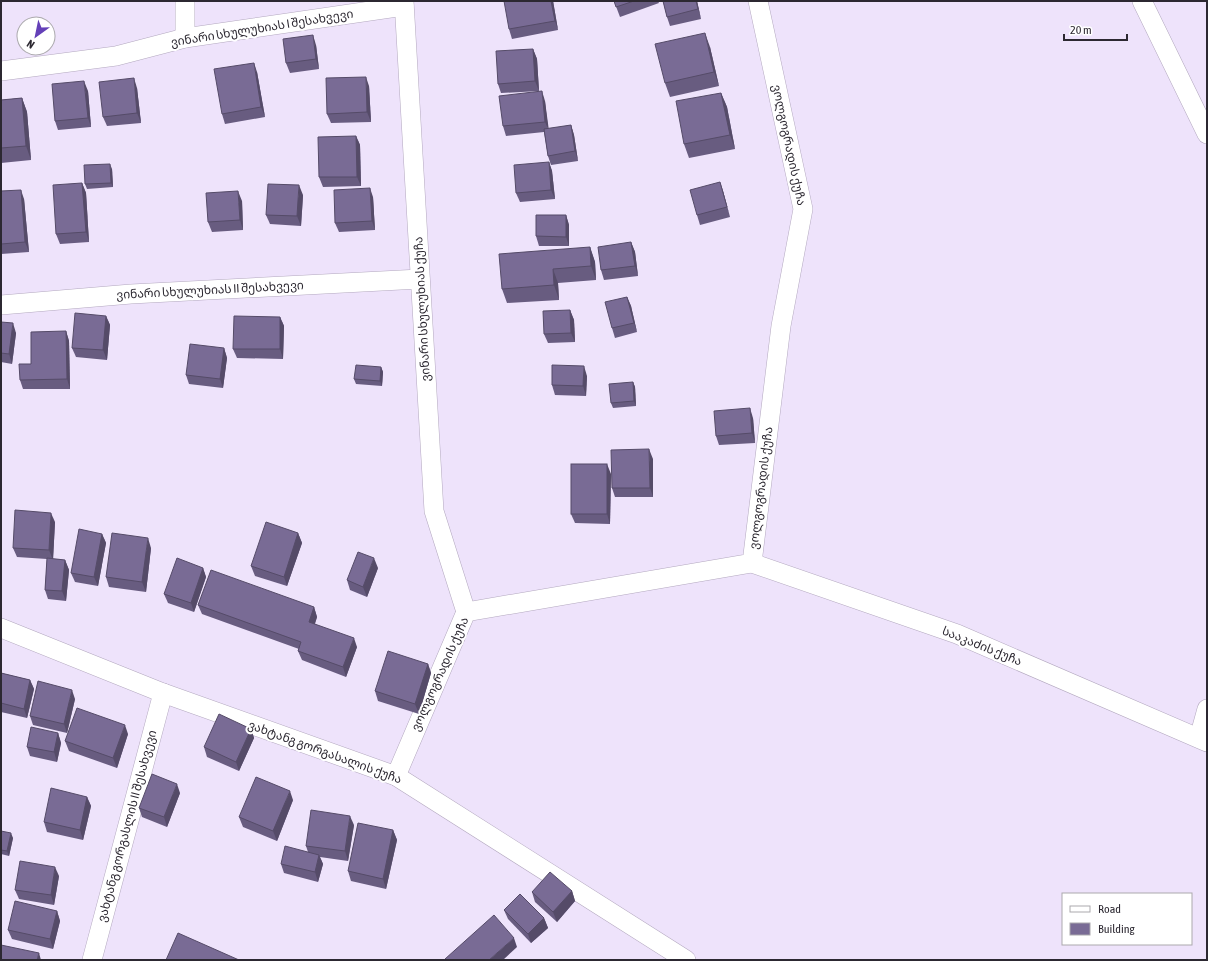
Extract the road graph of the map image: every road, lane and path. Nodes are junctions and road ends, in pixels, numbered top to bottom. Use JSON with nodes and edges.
{"nodes":[{"id":1,"x":185,"y":1,"type":"edge"},
{"id":2,"x":758,"y":1,"type":"edge"},
{"id":3,"x":1142,"y":1,"type":"edge"},
{"id":4,"x":404,"y":4,"type":"edge"},
{"id":5,"x":185,"y":38,"type":"junction"},
{"id":6,"x":1,"y":71,"type":"edge"},
{"id":7,"x":1207,"y":134,"type":"edge"},
{"id":8,"x":420,"y":279,"type":"junction"},
{"id":9,"x":1,"y":304,"type":"edge"},
{"id":10,"x":752,"y":563,"type":"junction"},
{"id":11,"x":466,"y":612,"type":"junction"},
{"id":12,"x":1,"y":628,"type":"edge"},
{"id":13,"x":163,"y":693,"type":"junction"},
{"id":14,"x":1207,"y":709,"type":"edge"},
{"id":15,"x":1203,"y":740,"type":"edge"},
{"id":16,"x":396,"y":776,"type":"junction"},
{"id":17,"x":92,"y":960,"type":"edge"},
{"id":18,"x":686,"y":960,"type":"edge"}],
"edges":[{"from":1,"to":5,"type":"street"},
{"from":2,"to":10,"type":"street","name":"ვოლგოგრადის ქუჩა"},
{"from":3,"to":7,"type":"street"},
{"from":4,"to":5,"type":"street","name":"ვინარი სხულუხიას I შესახვევი"},
{"from":4,"to":8,"type":"street","name":"ვინარი სხულუხიას ქუჩა"},
{"from":5,"to":6,"type":"street","name":"ვინარი სხულუხიას I შესახვევი"},
{"from":8,"to":9,"type":"street","name":"ვინარი სხულუხიას II შესახვევი"},
{"from":8,"to":11,"type":"street","name":"ვინარი სხულუხიას ქუჩა"},
{"from":10,"to":11,"type":"street","name":"ვოლგოგრადის ქუჩა"},
{"from":10,"to":15,"type":"street","name":"სააკაძის ქუჩა"},
{"from":11,"to":16,"type":"street","name":"ვოლგოგრადის ქუჩა"},
{"from":12,"to":13,"type":"street","name":"ვახტანგ გორგასალის ქუჩა"},
{"from":13,"to":16,"type":"street","name":"ვახტანგ გორგასალის ქუჩა"},
{"from":13,"to":17,"type":"street","name":"ვახტანგ გორგასლის II შესახვევი"},
{"from":14,"to":15,"type":"street"},
{"from":16,"to":18,"type":"street","name":"ვახტანგ გორგასალის ქუჩა"}]}
